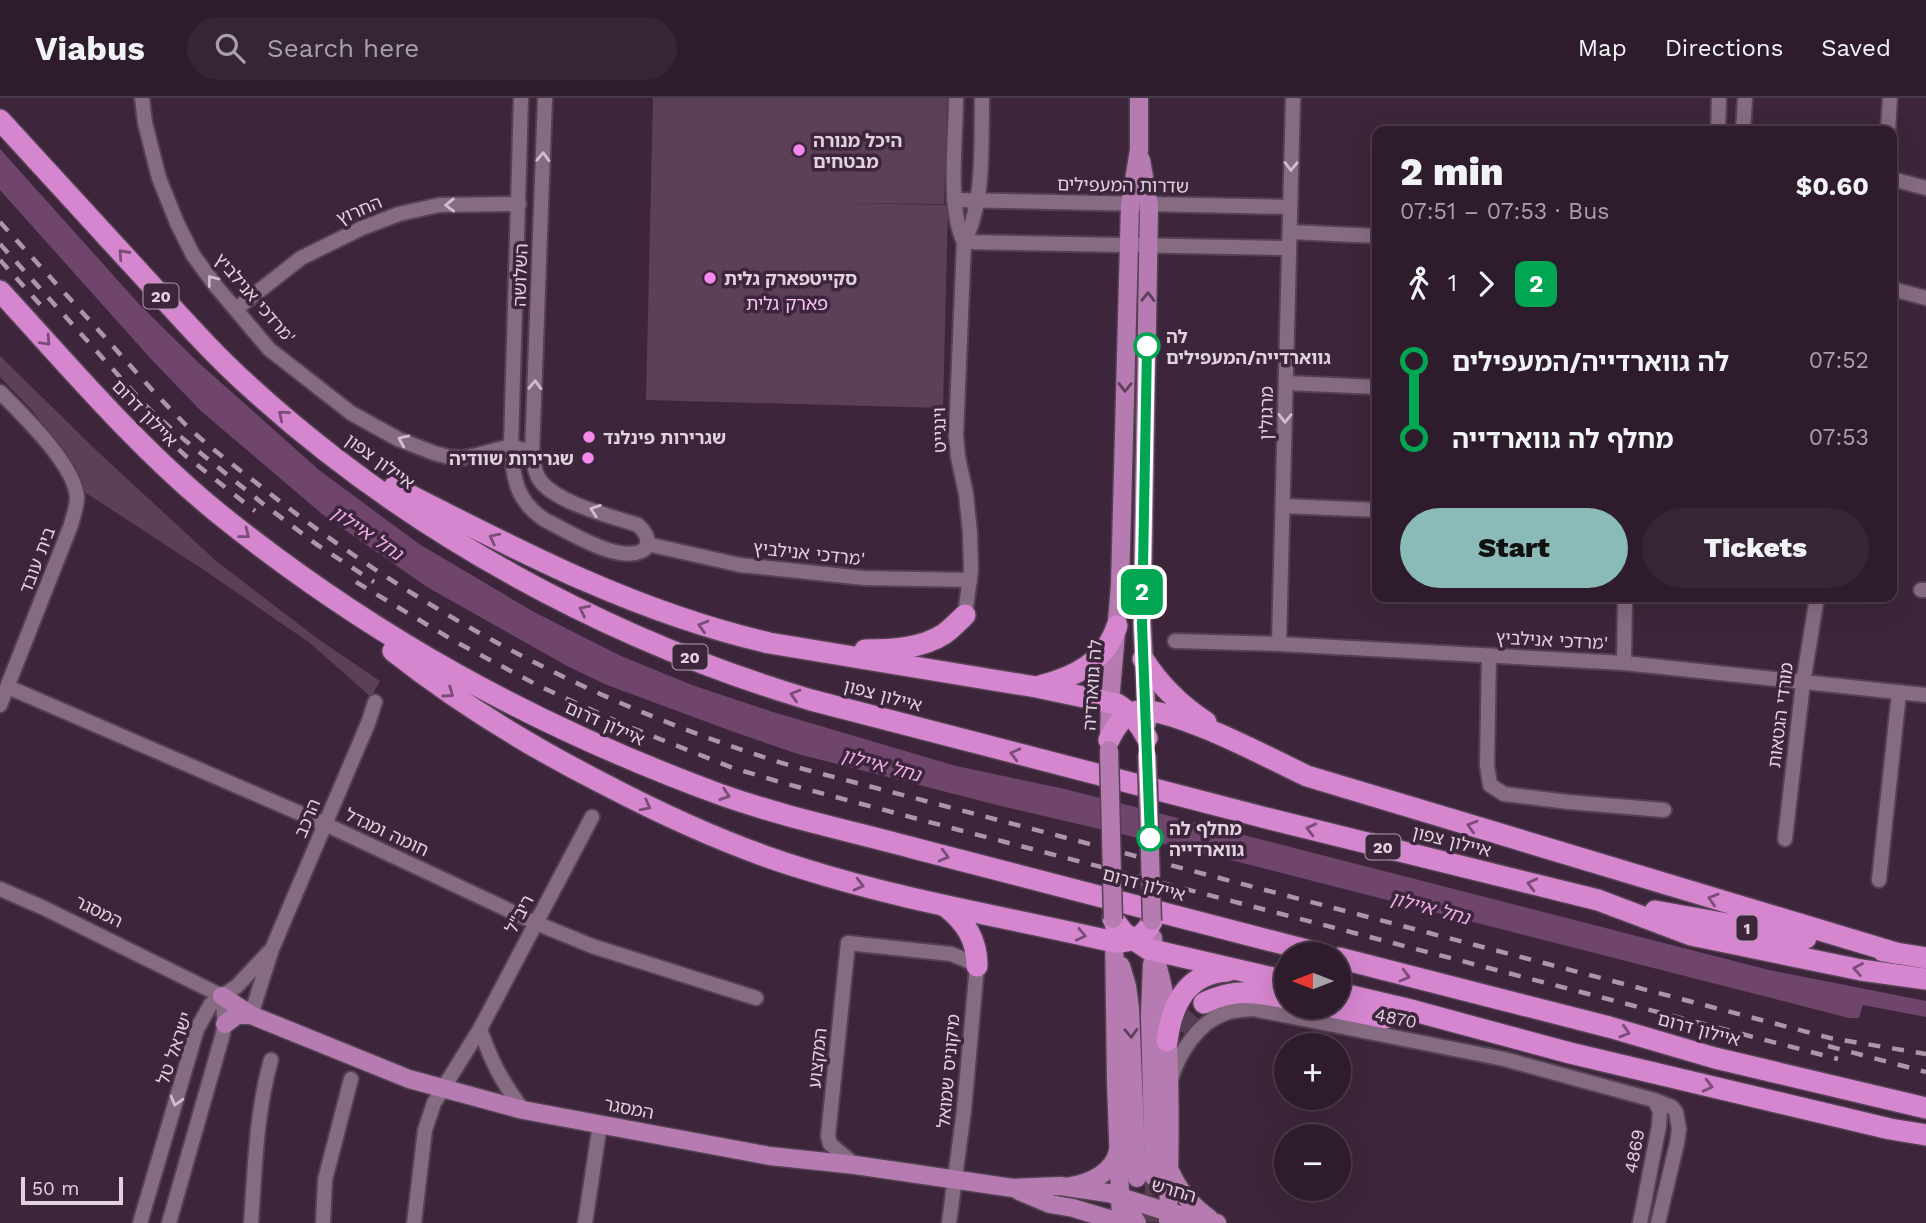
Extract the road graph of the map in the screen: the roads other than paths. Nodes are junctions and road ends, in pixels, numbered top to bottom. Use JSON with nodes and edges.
{"nodes":[{"id":1,"x":142,"y":98,"type":"edge"},
{"id":2,"x":521,"y":98,"type":"edge"},
{"id":3,"x":545,"y":98,"type":"edge"},
{"id":4,"x":956,"y":98,"type":"edge"},
{"id":5,"x":982,"y":98,"type":"edge"},
{"id":6,"x":1139,"y":98,"type":"edge"},
{"id":7,"x":1293,"y":98,"type":"edge"},
{"id":8,"x":1719,"y":98,"type":"edge"},
{"id":9,"x":1745,"y":98,"type":"edge"},
{"id":10,"x":1890,"y":98,"type":"edge"},
{"id":11,"x":0,"y":120,"type":"edge"},
{"id":12,"x":1718,"y":126,"type":"edge"},
{"id":13,"x":1743,"y":126,"type":"edge"},
{"id":14,"x":1888,"y":126,"type":"edge"},
{"id":15,"x":1139,"y":150,"type":"junction"},
{"id":16,"x":1897,"y":180,"type":"edge"},
{"id":17,"x":1926,"y":188,"type":"edge"},
{"id":18,"x":954,"y":200,"type":"junction"},
{"id":19,"x":978,"y":200,"type":"junction"},
{"id":20,"x":519,"y":204,"type":"junction"},
{"id":21,"x":1130,"y":205,"type":"junction"},
{"id":22,"x":1149,"y":205,"type":"junction"},
{"id":23,"x":1290,"y":207,"type":"junction"},
{"id":24,"x":1290,"y":232,"type":"junction"},
{"id":25,"x":1372,"y":236,"type":"edge"},
{"id":26,"x":964,"y":242,"type":"junction"},
{"id":27,"x":1128,"y":246,"type":"junction"},
{"id":28,"x":1149,"y":246,"type":"junction"},
{"id":29,"x":1289,"y":248,"type":"junction"},
{"id":30,"x":1897,"y":290,"type":"edge"},
{"id":31,"x":0,"y":291,"type":"edge"},
{"id":32,"x":1926,"y":298,"type":"edge"},
{"id":33,"x":236,"y":309,"type":"junction"},
{"id":34,"x":1286,"y":383,"type":"junction"},
{"id":35,"x":1372,"y":387,"type":"edge"},
{"id":36,"x":0,"y":392,"type":"edge"},
{"id":37,"x":511,"y":446,"type":"junction"},
{"id":38,"x":532,"y":453,"type":"junction"},
{"id":39,"x":336,"y":458,"type":"junction"},
{"id":40,"x":1283,"y":506,"type":"junction"},
{"id":41,"x":1372,"y":510,"type":"edge"},
{"id":42,"x":647,"y":544,"type":"junction"},
{"id":43,"x":280,"y":560,"type":"junction"},
{"id":44,"x":970,"y":580,"type":"junction"},
{"id":45,"x":1625,"y":602,"type":"edge"},
{"id":46,"x":1817,"y":602,"type":"edge"},
{"id":47,"x":965,"y":615,"type":"joint"},
{"id":48,"x":1117,"y":626,"type":"junction"},
{"id":49,"x":1175,"y":641,"type":"dead end"},
{"id":50,"x":1279,"y":645,"type":"junction"},
{"id":51,"x":817,"y":652,"type":"junction"},
{"id":52,"x":1489,"y":656,"type":"junction"},
{"id":53,"x":1143,"y":659,"type":"junction"},
{"id":54,"x":1624,"y":663,"type":"junction"},
{"id":55,"x":1802,"y":683,"type":"junction"},
{"id":56,"x":8,"y":687,"type":"junction"},
{"id":57,"x":1036,"y":687,"type":"junction"},
{"id":58,"x":1899,"y":693,"type":"junction"},
{"id":59,"x":1926,"y":695,"type":"edge"},
{"id":60,"x":375,"y":702,"type":"dead end"},
{"id":61,"x":1110,"y":702,"type":"junction"},
{"id":62,"x":0,"y":705,"type":"edge"},
{"id":63,"x":1138,"y":712,"type":"junction"},
{"id":64,"x":1233,"y":741,"type":"junction"},
{"id":65,"x":1109,"y":745,"type":"junction"},
{"id":66,"x":1147,"y":746,"type":"joint"},
{"id":67,"x":1664,"y":810,"type":"dead end"},
{"id":68,"x":592,"y":817,"type":"dead end"},
{"id":69,"x":325,"y":824,"type":"junction"},
{"id":70,"x":1785,"y":839,"type":"dead end"},
{"id":71,"x":1879,"y":880,"type":"dead end"},
{"id":72,"x":0,"y":889,"type":"edge"},
{"id":73,"x":1598,"y":900,"type":"junction"},
{"id":74,"x":944,"y":905,"type":"junction"},
{"id":75,"x":1113,"y":919,"type":"joint"},
{"id":76,"x":1152,"y":921,"type":"junction"},
{"id":77,"x":536,"y":923,"type":"junction"},
{"id":78,"x":1124,"y":941,"type":"junction"},
{"id":79,"x":1276,"y":942,"type":"edge"},
{"id":80,"x":272,"y":948,"type":"junction"},
{"id":81,"x":1153,"y":950,"type":"junction"},
{"id":82,"x":1896,"y":953,"type":"junction"},
{"id":83,"x":1926,"y":958,"type":"edge"},
{"id":84,"x":1351,"y":961,"type":"edge"},
{"id":85,"x":977,"y":966,"type":"junction"},
{"id":86,"x":1244,"y":971,"type":"junction"},
{"id":87,"x":1274,"y":978,"type":"edge"},
{"id":88,"x":1926,"y":979,"type":"edge"},
{"id":89,"x":222,"y":996,"type":"junction"},
{"id":90,"x":1274,"y":996,"type":"edge"},
{"id":91,"x":1351,"y":996,"type":"edge"},
{"id":92,"x":755,"y":998,"type":"dead end"},
{"id":93,"x":1204,"y":1003,"type":"tunnel mouth"},
{"id":94,"x":1274,"y":1011,"type":"edge"},
{"id":95,"x":251,"y":1015,"type":"junction"},
{"id":96,"x":1351,"y":1018,"type":"edge"},
{"id":97,"x":1342,"y":1019,"type":"edge"},
{"id":98,"x":225,"y":1024,"type":"junction"},
{"id":99,"x":480,"y":1029,"type":"junction"},
{"id":100,"x":1167,"y":1041,"type":"junction"},
{"id":101,"x":1570,"y":1052,"type":"junction"},
{"id":102,"x":1715,"y":1058,"type":"junction"},
{"id":103,"x":271,"y":1060,"type":"dead end"},
{"id":104,"x":351,"y":1079,"type":"dead end"},
{"id":105,"x":442,"y":1089,"type":"junction"},
{"id":106,"x":1168,"y":1090,"type":"junction"},
{"id":107,"x":1654,"y":1101,"type":"junction"},
{"id":108,"x":1926,"y":1108,"type":"edge"},
{"id":109,"x":523,"y":1110,"type":"junction"},
{"id":110,"x":1926,"y":1117,"type":"edge"},
{"id":111,"x":600,"y":1124,"type":"junction"},
{"id":112,"x":1926,"y":1135,"type":"edge"},
{"id":113,"x":1118,"y":1147,"type":"junction"},
{"id":114,"x":855,"y":1165,"type":"junction"},
{"id":115,"x":1154,"y":1175,"type":"junction"},
{"id":116,"x":956,"y":1179,"type":"junction"},
{"id":117,"x":1060,"y":1186,"type":"junction"},
{"id":118,"x":1013,"y":1188,"type":"junction"},
{"id":119,"x":1120,"y":1197,"type":"junction"},
{"id":120,"x":1073,"y":1209,"type":"junction"},
{"id":121,"x":1168,"y":1217,"type":"edge"},
{"id":122,"x":140,"y":1223,"type":"edge"},
{"id":123,"x":169,"y":1223,"type":"edge"},
{"id":124,"x":251,"y":1223,"type":"edge"},
{"id":125,"x":323,"y":1223,"type":"edge"},
{"id":126,"x":414,"y":1223,"type":"edge"},
{"id":127,"x":585,"y":1223,"type":"edge"},
{"id":128,"x":949,"y":1223,"type":"edge"},
{"id":129,"x":1095,"y":1223,"type":"edge"},
{"id":130,"x":1122,"y":1223,"type":"edge"},
{"id":131,"x":1138,"y":1223,"type":"edge"},
{"id":132,"x":1218,"y":1223,"type":"edge"},
{"id":133,"x":1640,"y":1223,"type":"edge"},
{"id":134,"x":1658,"y":1223,"type":"edge"}],
"edges":[{"from":33,"to":1,"type":"street","name":"מרדכי אנילביץ'","one_way":true},
{"from":2,"to":20,"type":"street","name":"השלושה"},
{"from":38,"to":3,"type":"street","name":"השלושה","one_way":true},
{"from":4,"to":18,"type":"street","name":"וינגייט"},
{"from":5,"to":19,"type":"street","name":"וינגייט"},
{"from":6,"to":15,"type":"main road","name":"לה גווארדיה"},
{"from":7,"to":23,"type":"street","name":"מרגולין","one_way":true},
{"from":8,"to":12,"type":"street"},
{"from":9,"to":13,"type":"street"},
{"from":10,"to":14,"type":"street"},
{"from":39,"to":11,"type":"highway","name":"איילון צפון","number":"20","one_way":true},
{"from":15,"to":21,"type":"main road","name":"לה גווארדיה"},
{"from":15,"to":22,"type":"main road","name":"לה גווארדיה"},
{"from":16,"to":17,"type":"street"},
{"from":18,"to":19,"type":"street","name":"שדרות המעפילים"},
{"from":18,"to":26,"type":"street","name":"וינגייט"},
{"from":19,"to":21,"type":"street","name":"שדרות המעפילים"},
{"from":19,"to":26,"type":"street","name":"וינגייט"},
{"from":20,"to":33,"type":"street","name":"החרוץ","one_way":true},
{"from":20,"to":37,"type":"street","name":"השלושה"},
{"from":21,"to":22,"type":"street","name":"שדרות המעפילים"},
{"from":21,"to":27,"type":"main road","name":"לה גווארדיה"},
{"from":22,"to":23,"type":"street","name":"שדרות המעפילים"},
{"from":22,"to":28,"type":"main road","name":"לה גווארדיה"},
{"from":23,"to":24,"type":"street","name":"מרגולין"},
{"from":24,"to":25,"type":"street"},
{"from":24,"to":29,"type":"street","name":"מרגולין"},
{"from":26,"to":27,"type":"street"},
{"from":26,"to":44,"type":"street","name":"וינגייט"},
{"from":27,"to":28,"type":"street"},
{"from":27,"to":48,"type":"main road","name":"לה גווארדיה","one_way":true},
{"from":28,"to":29,"type":"street"},
{"from":53,"to":28,"type":"main road","name":"לה גווארדיה","one_way":true},
{"from":29,"to":34,"type":"street","name":"מרגולין"},
{"from":30,"to":32,"type":"street"},
{"from":31,"to":43,"type":"highway","name":"איילון דרום","one_way":true},
{"from":37,"to":33,"type":"street","name":"מרדכי אנילביץ'","one_way":true},
{"from":34,"to":35,"type":"street"},
{"from":34,"to":40,"type":"street","name":"מרגולין","one_way":true},
{"from":36,"to":56,"type":"street","name":"בית עובד"},
{"from":37,"to":38,"type":"street"},
{"from":37,"to":42,"type":"street","name":"מרדכי אנילביץ'"},
{"from":42,"to":38,"type":"street","one_way":true},
{"from":51,"to":39,"type":"highway","one_way":true},
{"from":73,"to":39,"type":"highway","name":"איילון צפון","number":"20","one_way":true},
{"from":40,"to":41,"type":"street"},
{"from":40,"to":50,"type":"street","name":"מרגולין"},
{"from":42,"to":44,"type":"street","name":"מרדכי אנילביץ'"},
{"from":43,"to":74,"type":"highway","one_way":true},
{"from":43,"to":79,"type":"highway","name":"איילון דרום","one_way":true},
{"from":44,"to":47,"type":"street","name":"וינגייט"},
{"from":45,"to":54,"type":"street"},
{"from":46,"to":55,"type":"street","name":"מורדי הגטאות"},
{"from":47,"to":51,"type":"highway"},
{"from":48,"to":57,"type":"highway"},
{"from":48,"to":61,"type":"main road","name":"לה גווארדיה"},
{"from":49,"to":50,"type":"street","name":"מרדכי אנילביץ'"},
{"from":50,"to":52,"type":"street","name":"מרדכי אנילביץ'"},
{"from":51,"to":57,"type":"highway"},
{"from":52,"to":54,"type":"street","name":"מרדכי אנילביץ'"},
{"from":52,"to":67,"type":"street"},
{"from":53,"to":63,"type":"main road","name":"לה גווארדיה"},
{"from":53,"to":64,"type":"highway"},
{"from":54,"to":55,"type":"street","name":"מרדכי אנילביץ'"},
{"from":55,"to":58,"type":"street","name":"מרדכי אנילביץ'"},
{"from":55,"to":70,"type":"street","name":"מורדי הגטאות"},
{"from":56,"to":62,"type":"street","name":"בית עובד"},
{"from":56,"to":69,"type":"street","name":"חומה ומגדל"},
{"from":57,"to":61,"type":"highway"},
{"from":58,"to":59,"type":"street","name":"מרדכי אנילביץ'"},
{"from":58,"to":71,"type":"street"},
{"from":60,"to":69,"type":"street","name":"הרכב"},
{"from":61,"to":63,"type":"highway"},
{"from":61,"to":65,"type":"main road","name":"לה גווארדיה"},
{"from":63,"to":64,"type":"highway"},
{"from":63,"to":65,"type":"highway"},
{"from":63,"to":66,"type":"highway"},
{"from":82,"to":64,"type":"highway","one_way":true},
{"from":65,"to":75,"type":"main road","name":"לה גווארדיה","bridge":true},
{"from":66,"to":76,"type":"main road","bridge":true},
{"from":68,"to":77,"type":"street","name":"ריב\"ל"},
{"from":69,"to":77,"type":"street","name":"חומה ומגדל"},
{"from":69,"to":80,"type":"street","name":"הרכב"},
{"from":72,"to":89,"type":"street","name":"המסגר"},
{"from":73,"to":82,"type":"highway","number":"1"},
{"from":88,"to":73,"type":"highway","name":"איילון צפון","number":"20","one_way":true},
{"from":74,"to":78,"type":"highway","one_way":true},
{"from":74,"to":85,"type":"highway"},
{"from":75,"to":78,"type":"highway"},
{"from":76,"to":78,"type":"highway"},
{"from":76,"to":81,"type":"main road"},
{"from":77,"to":92,"type":"street","name":"חומה ומגדל"},
{"from":77,"to":99,"type":"street","name":"ריב\"ל"},
{"from":78,"to":81,"type":"highway"},
{"from":78,"to":113,"type":"main road"},
{"from":78,"to":115,"type":"main road","one_way":true},
{"from":80,"to":89,"type":"street","name":"הרכב"},
{"from":80,"to":95,"type":"street","name":"הרכב"},
{"from":81,"to":86,"type":"highway"},
{"from":81,"to":100,"type":"main road"},
{"from":81,"to":115,"type":"main road"},
{"from":82,"to":83,"type":"highway","number":"1"},
{"from":84,"to":102,"type":"highway","name":"איילון דרום","one_way":true},
{"from":85,"to":114,"type":"street","name":"המקצוע"},
{"from":85,"to":116,"type":"street","name":"מיקוניס שמואל"},
{"from":86,"to":87,"type":"highway"},
{"from":86,"to":100,"type":"highway"},
{"from":89,"to":95,"type":"main road","name":"המסגר"},
{"from":89,"to":98,"type":"street"},
{"from":89,"to":122,"type":"street","name":"ישראל טל","one_way":true},
{"from":90,"to":93,"type":"highway"},
{"from":91,"to":101,"type":"highway"},
{"from":94,"to":106,"type":"street","name":"4870"},
{"from":95,"to":98,"type":"main road"},
{"from":95,"to":105,"type":"main road","name":"המסגר"},
{"from":96,"to":101,"type":"highway"},
{"from":97,"to":107,"type":"street","name":"4870"},
{"from":98,"to":123,"type":"street"},
{"from":99,"to":105,"type":"street","name":"ריב\"ל"},
{"from":99,"to":109,"type":"street"},
{"from":100,"to":106,"type":"main road"},
{"from":101,"to":112,"type":"highway","one_way":true},
{"from":102,"to":108,"type":"highway","name":"איילון דרום"},
{"from":102,"to":110,"type":"highway"},
{"from":103,"to":124,"type":"street"},
{"from":104,"to":125,"type":"street"},
{"from":105,"to":109,"type":"main road","name":"המסגר"},
{"from":105,"to":126,"type":"street","name":"ריב\"ל"},
{"from":106,"to":115,"type":"main road"},
{"from":107,"to":133,"type":"street","name":"4869"},
{"from":107,"to":134,"type":"street"},
{"from":109,"to":111,"type":"main road","name":"המסגר"},
{"from":111,"to":114,"type":"main road","name":"המסגר"},
{"from":111,"to":127,"type":"street"},
{"from":113,"to":117,"type":"main road"},
{"from":113,"to":119,"type":"main road"},
{"from":114,"to":116,"type":"main road","name":"המסגר"},
{"from":115,"to":121,"type":"main road"},
{"from":115,"to":132,"type":"main road"},
{"from":116,"to":118,"type":"main road","name":"המסגר"},
{"from":116,"to":128,"type":"street","name":"מיקוניס שמואל"},
{"from":117,"to":118,"type":"main road","name":"המסגר"},
{"from":117,"to":119,"type":"main road","name":"המסגר"},
{"from":118,"to":120,"type":"main road","name":"המסגר"},
{"from":119,"to":121,"type":"main road","name":"החרש"},
{"from":119,"to":130,"type":"main road"},
{"from":119,"to":131,"type":"main road"},
{"from":120,"to":129,"type":"main road"},
{"from":120,"to":130,"type":"main road","name":"המסגר"},
{"from":121,"to":132,"type":"main road","name":"החרש"}]}
